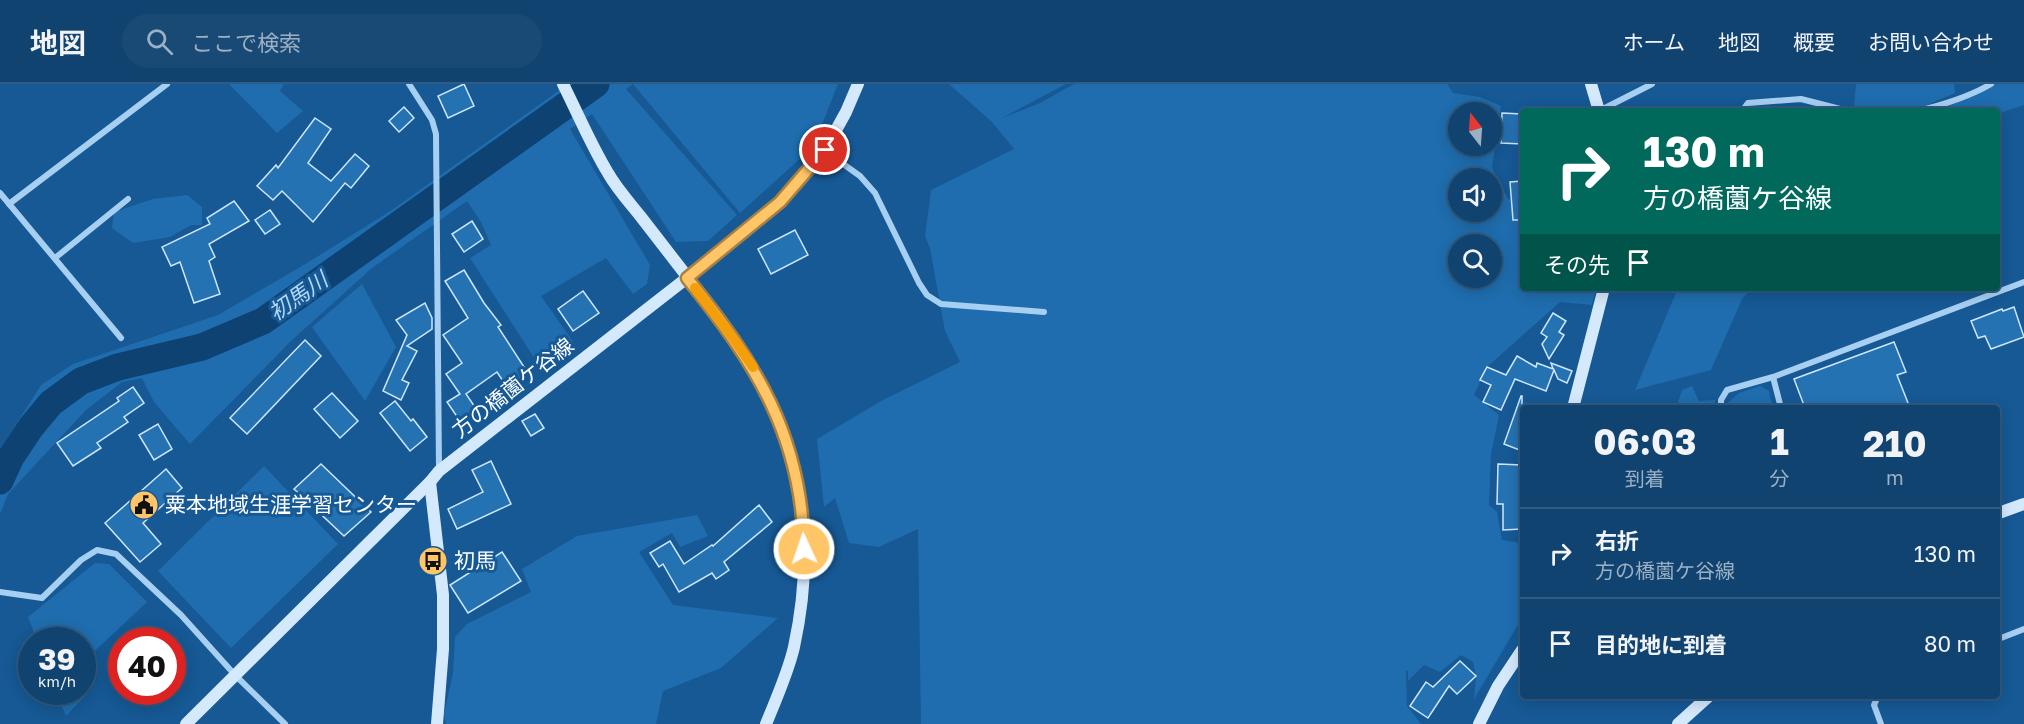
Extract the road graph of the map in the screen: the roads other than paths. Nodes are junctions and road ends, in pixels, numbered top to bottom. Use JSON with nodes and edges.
{"nodes":[{"id":1,"x":167,"y":84,"type":"edge"},
{"id":2,"x":409,"y":84,"type":"edge"},
{"id":3,"x":563,"y":84,"type":"edge"},
{"id":4,"x":858,"y":84,"type":"edge"},
{"id":5,"x":1591,"y":84,"type":"edge"},
{"id":6,"x":1652,"y":84,"type":"edge"},
{"id":7,"x":1991,"y":84,"type":"edge"},
{"id":8,"x":1598,"y":108,"type":"edge"},
{"id":9,"x":1605,"y":108,"type":"edge"},
{"id":10,"x":1744,"y":108,"type":"edge"},
{"id":11,"x":1836,"y":108,"type":"edge"},
{"id":12,"x":1929,"y":108,"type":"edge"},
{"id":13,"x":825,"y":150,"type":"junction"},
{"id":14,"x":0,"y":193,"type":"edge"},
{"id":15,"x":128,"y":199,"type":"dead end"},
{"id":16,"x":9,"y":204,"type":"junction"},
{"id":17,"x":55,"y":258,"type":"junction"},
{"id":18,"x":687,"y":278,"type":"junction"},
{"id":19,"x":2024,"y":282,"type":"edge"},
{"id":20,"x":1603,"y":291,"type":"edge"},
{"id":21,"x":1044,"y":312,"type":"dead end"},
{"id":22,"x":121,"y":338,"type":"dead end"},
{"id":23,"x":1773,"y":377,"type":"junction"},
{"id":24,"x":1574,"y":405,"type":"edge"},
{"id":25,"x":1720,"y":405,"type":"edge"},
{"id":26,"x":1780,"y":405,"type":"edge"},
{"id":27,"x":439,"y":471,"type":"junction"},
{"id":28,"x":430,"y":483,"type":"junction"},
{"id":29,"x":2024,"y":504,"type":"edge"},
{"id":30,"x":2000,"y":513,"type":"edge"},
{"id":31,"x":0,"y":592,"type":"edge"},
{"id":32,"x":2024,"y":629,"type":"edge"},
{"id":33,"x":2000,"y":638,"type":"edge"},
{"id":34,"x":1520,"y":653,"type":"edge"},
{"id":35,"x":235,"y":675,"type":"junction"},
{"id":36,"x":1706,"y":699,"type":"edge"},
{"id":37,"x":1877,"y":699,"type":"edge"},
{"id":38,"x":186,"y":724,"type":"edge"},
{"id":39,"x":285,"y":724,"type":"edge"},
{"id":40,"x":437,"y":724,"type":"edge"},
{"id":41,"x":766,"y":724,"type":"edge"},
{"id":42,"x":1479,"y":724,"type":"edge"},
{"id":43,"x":1678,"y":724,"type":"edge"},
{"id":44,"x":1881,"y":724,"type":"edge"}],
"edges":[{"from":1,"to":16,"type":"street"},
{"from":2,"to":27,"type":"street"},
{"from":3,"to":18,"type":"street"},
{"from":4,"to":13,"type":"street","name":"方の橋薗ケ谷線"},
{"from":5,"to":8,"type":"street"},
{"from":6,"to":9,"type":"street"},
{"from":7,"to":12,"type":"street"},
{"from":10,"to":11,"type":"street"},
{"from":13,"to":18,"type":"street","name":"方の橋薗ケ谷線"},
{"from":13,"to":21,"type":"street"},
{"from":14,"to":16,"type":"street"},
{"from":15,"to":17,"type":"street"},
{"from":16,"to":17,"type":"street"},
{"from":17,"to":22,"type":"street"},
{"from":18,"to":27,"type":"street","name":"方の橋薗ケ谷線"},
{"from":18,"to":41,"type":"street"},
{"from":19,"to":23,"type":"street"},
{"from":20,"to":24,"type":"street"},
{"from":23,"to":25,"type":"street"},
{"from":23,"to":26,"type":"street"},
{"from":27,"to":28,"type":"street","name":"方の橋薗ケ谷線"},
{"from":28,"to":35,"type":"street","name":"方の橋薗ケ谷線"},
{"from":28,"to":40,"type":"street"},
{"from":29,"to":30,"type":"street"},
{"from":31,"to":35,"type":"street"},
{"from":32,"to":33,"type":"street"},
{"from":34,"to":42,"type":"street"},
{"from":35,"to":38,"type":"street","name":"方の橋薗ケ谷線"},
{"from":35,"to":39,"type":"street"},
{"from":36,"to":43,"type":"street"},
{"from":37,"to":44,"type":"street"}]}
